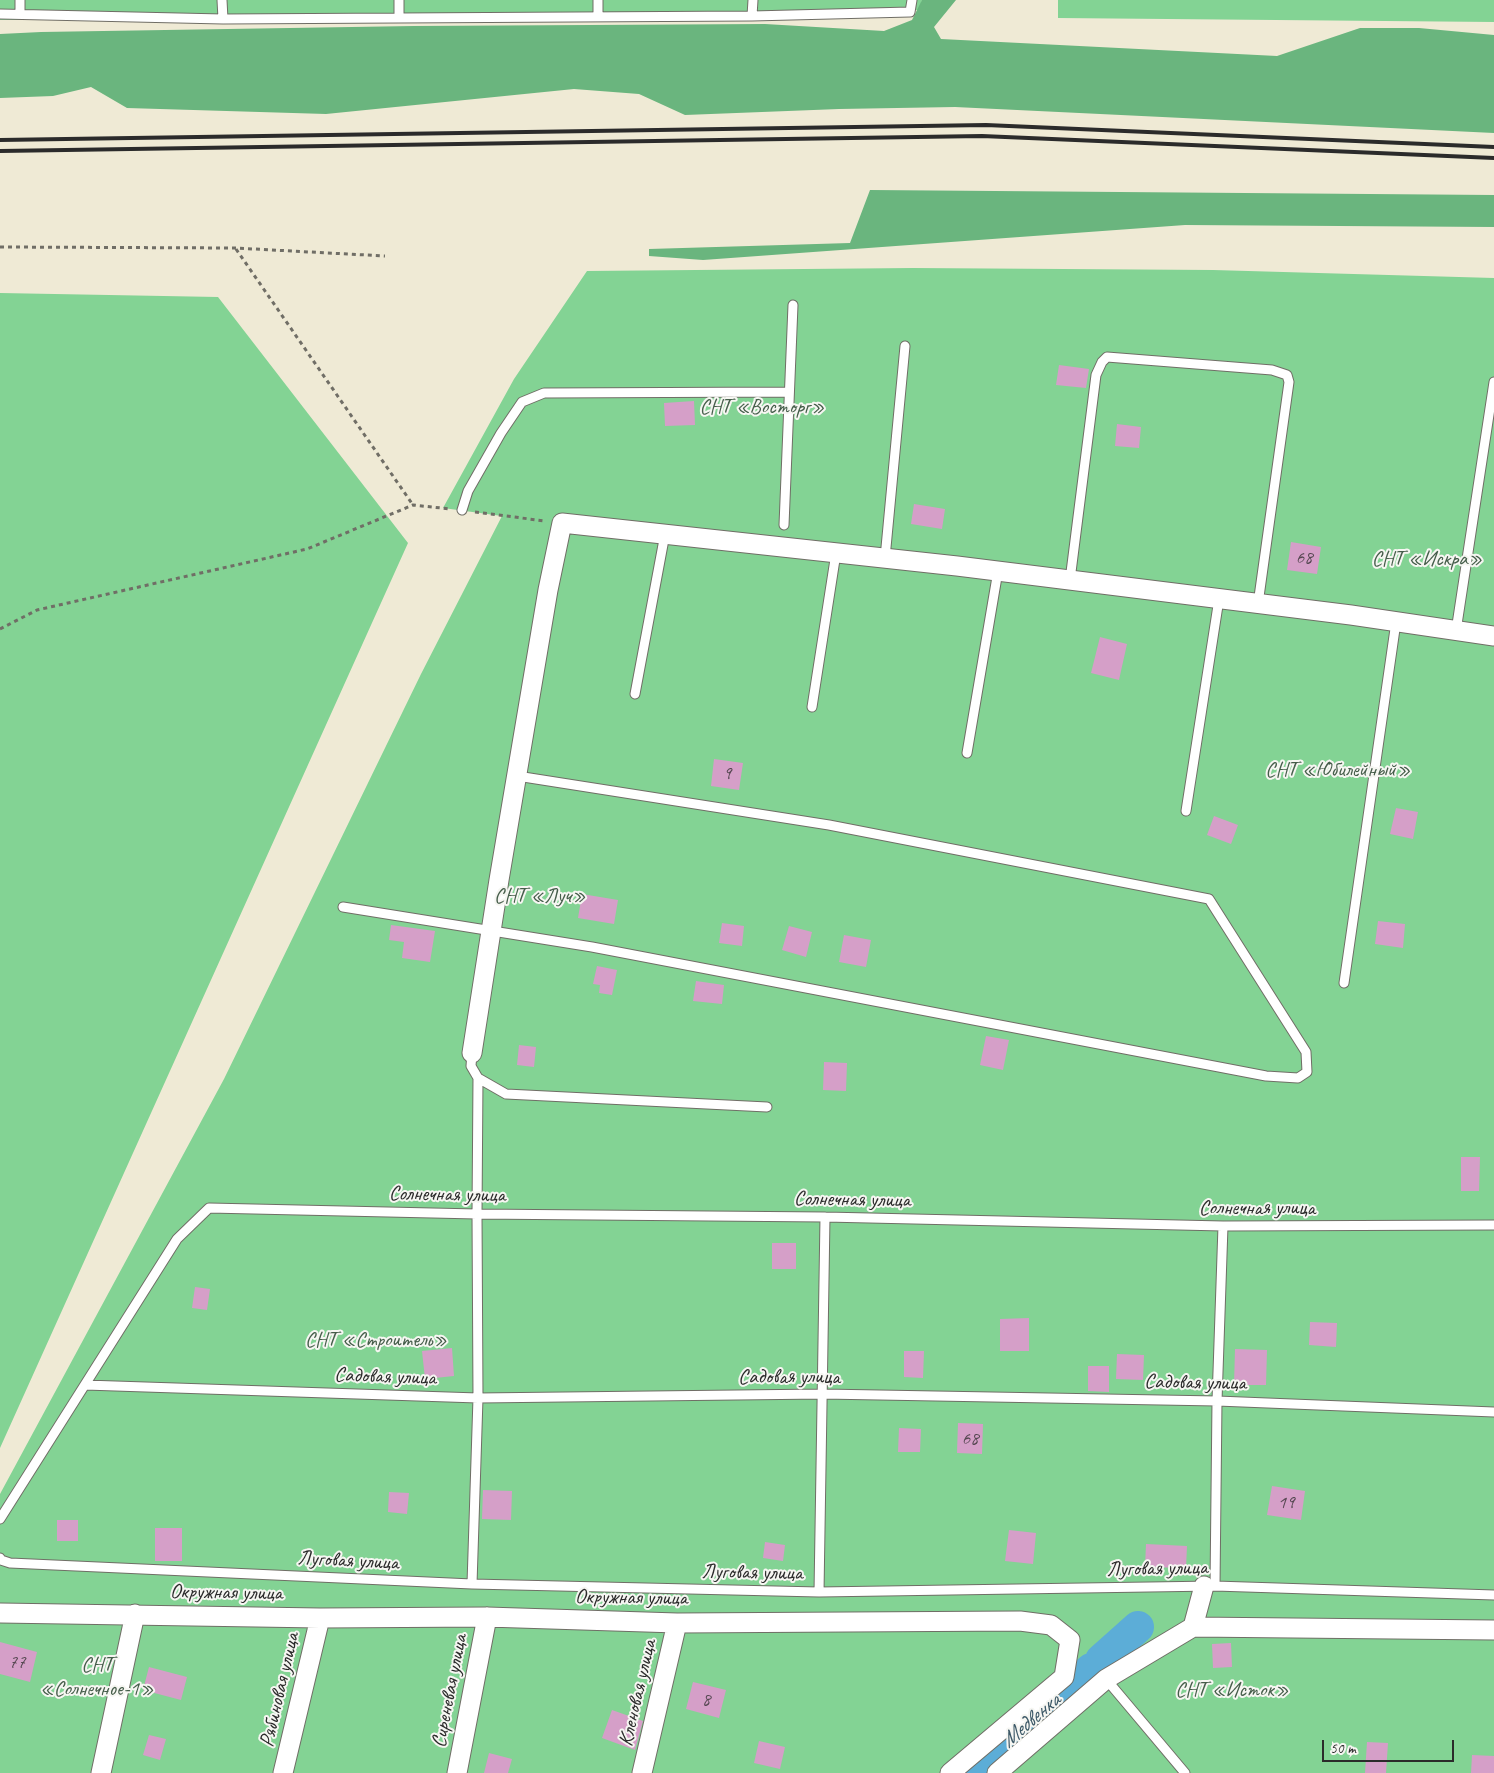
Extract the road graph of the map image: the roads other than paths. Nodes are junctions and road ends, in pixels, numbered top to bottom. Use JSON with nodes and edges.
{"nodes":[{"id":1,"x":20,"y":0,"type":"edge"},
{"id":2,"x":222,"y":0,"type":"edge"},
{"id":3,"x":399,"y":0,"type":"edge"},
{"id":4,"x":598,"y":0,"type":"edge"},
{"id":5,"x":753,"y":0,"type":"edge"},
{"id":6,"x":912,"y":0,"type":"edge"},
{"id":7,"x":0,"y":14,"type":"edge"},
{"id":8,"x":20,"y":14,"type":"junction"},
{"id":9,"x":598,"y":16,"type":"junction"},
{"id":10,"x":752,"y":16,"type":"junction"},
{"id":11,"x":399,"y":18,"type":"junction"},
{"id":12,"x":223,"y":19,"type":"junction"},
{"id":13,"x":793,"y":305,"type":"dead end"},
{"id":14,"x":906,"y":346,"type":"dead end"},
{"id":15,"x":1494,"y":382,"type":"edge"},
{"id":16,"x":790,"y":392,"type":"junction"},
{"id":17,"x":462,"y":510,"type":"road end"},
{"id":18,"x":784,"y":525,"type":"dead end"},
{"id":19,"x":665,"y":534,"type":"junction"},
{"id":20,"x":836,"y":553,"type":"junction"},
{"id":21,"x":885,"y":558,"type":"junction"},
{"id":22,"x":998,"y":571,"type":"junction"},
{"id":23,"x":1070,"y":580,"type":"junction"},
{"id":24,"x":1219,"y":599,"type":"junction"},
{"id":25,"x":1258,"y":604,"type":"junction"},
{"id":26,"x":1396,"y":622,"type":"junction"},
{"id":27,"x":1456,"y":631,"type":"junction"},
{"id":28,"x":1494,"y":636,"type":"edge"},
{"id":29,"x":635,"y":694,"type":"dead end"},
{"id":30,"x":812,"y":707,"type":"dead end"},
{"id":31,"x":967,"y":753,"type":"dead end"},
{"id":32,"x":516,"y":776,"type":"junction"},
{"id":33,"x":1186,"y":812,"type":"dead end"},
{"id":34,"x":344,"y":908,"type":"dead end"},
{"id":35,"x":491,"y":931,"type":"junction"},
{"id":36,"x":1344,"y":983,"type":"dead end"},
{"id":37,"x":472,"y":1053,"type":"joint"},
{"id":38,"x":478,"y":1078,"type":"junction"},
{"id":39,"x":767,"y":1107,"type":"dead end"},
{"id":40,"x":476,"y":1214,"type":"junction"},
{"id":41,"x":825,"y":1217,"type":"junction"},
{"id":42,"x":1494,"y":1225,"type":"edge"},
{"id":43,"x":1223,"y":1226,"type":"junction"},
{"id":44,"x":85,"y":1385,"type":"junction"},
{"id":45,"x":823,"y":1394,"type":"junction"},
{"id":46,"x":478,"y":1398,"type":"junction"},
{"id":47,"x":1217,"y":1401,"type":"junction"},
{"id":48,"x":1494,"y":1412,"type":"edge"},
{"id":49,"x":0,"y":1519,"type":"edge"},
{"id":50,"x":0,"y":1558,"type":"edge"},
{"id":51,"x":472,"y":1584,"type":"junction"},
{"id":52,"x":1209,"y":1586,"type":"junction"},
{"id":53,"x":820,"y":1592,"type":"junction"},
{"id":54,"x":1494,"y":1594,"type":"edge"},
{"id":55,"x":0,"y":1613,"type":"edge"},
{"id":56,"x":135,"y":1614,"type":"junction"},
{"id":57,"x":487,"y":1617,"type":"junction"},
{"id":58,"x":320,"y":1618,"type":"junction"},
{"id":59,"x":677,"y":1623,"type":"junction"},
{"id":60,"x":1193,"y":1628,"type":"junction"},
{"id":61,"x":1494,"y":1630,"type":"edge"},
{"id":62,"x":1106,"y":1679,"type":"junction"},
{"id":63,"x":101,"y":1773,"type":"edge"},
{"id":64,"x":283,"y":1773,"type":"edge"},
{"id":65,"x":457,"y":1773,"type":"edge"},
{"id":66,"x":642,"y":1773,"type":"edge"},
{"id":67,"x":950,"y":1773,"type":"edge"},
{"id":68,"x":997,"y":1773,"type":"edge"},
{"id":69,"x":1185,"y":1773,"type":"edge"}],
"edges":[{"from":1,"to":8,"type":"lane"},
{"from":2,"to":12,"type":"lane"},
{"from":3,"to":11,"type":"lane"},
{"from":4,"to":9,"type":"lane"},
{"from":5,"to":10,"type":"lane"},
{"from":6,"to":10,"type":"lane"},
{"from":7,"to":8,"type":"lane"},
{"from":8,"to":12,"type":"lane"},
{"from":9,"to":10,"type":"lane"},
{"from":9,"to":11,"type":"lane"},
{"from":11,"to":12,"type":"lane"},
{"from":13,"to":16,"type":"lane"},
{"from":14,"to":21,"type":"lane"},
{"from":15,"to":27,"type":"lane"},
{"from":16,"to":17,"type":"lane"},
{"from":16,"to":18,"type":"lane"},
{"from":19,"to":20,"type":"street"},
{"from":19,"to":29,"type":"lane"},
{"from":19,"to":32,"type":"street"},
{"from":20,"to":21,"type":"street"},
{"from":20,"to":30,"type":"lane"},
{"from":21,"to":22,"type":"street"},
{"from":22,"to":23,"type":"street"},
{"from":22,"to":31,"type":"lane"},
{"from":23,"to":24,"type":"street"},
{"from":23,"to":25,"type":"lane"},
{"from":24,"to":25,"type":"street"},
{"from":24,"to":33,"type":"lane"},
{"from":25,"to":26,"type":"street"},
{"from":26,"to":27,"type":"street"},
{"from":26,"to":36,"type":"lane"},
{"from":27,"to":28,"type":"street"},
{"from":32,"to":35,"type":"street"},
{"from":32,"to":35,"type":"lane"},
{"from":34,"to":35,"type":"lane"},
{"from":35,"to":37,"type":"street"},
{"from":37,"to":38,"type":"lane"},
{"from":38,"to":39,"type":"lane"},
{"from":38,"to":40,"type":"lane"},
{"from":40,"to":41,"type":"lane","name":"Солнечная улица"},
{"from":40,"to":44,"type":"lane","name":"Солнечная улица"},
{"from":40,"to":46,"type":"lane"},
{"from":41,"to":43,"type":"lane","name":"Солнечная улица"},
{"from":41,"to":45,"type":"lane"},
{"from":42,"to":43,"type":"lane","name":"Солнечная улица"},
{"from":43,"to":47,"type":"lane"},
{"from":44,"to":46,"type":"lane","name":"Садовая улица"},
{"from":44,"to":49,"type":"lane"},
{"from":45,"to":46,"type":"lane","name":"Садовая улица"},
{"from":45,"to":47,"type":"lane","name":"Садовая улица"},
{"from":45,"to":53,"type":"lane"},
{"from":46,"to":51,"type":"lane"},
{"from":47,"to":48,"type":"lane","name":"Садовая улица"},
{"from":47,"to":52,"type":"lane"},
{"from":50,"to":51,"type":"lane","name":"Луговая улица"},
{"from":51,"to":53,"type":"lane","name":"Луговая улица"},
{"from":52,"to":53,"type":"lane","name":"Луговая улица"},
{"from":52,"to":54,"type":"lane","name":"Луговая улица"},
{"from":52,"to":60,"type":"street"},
{"from":55,"to":56,"type":"street","name":"Окружная улица"},
{"from":56,"to":58,"type":"street","name":"Окружная улица"},
{"from":56,"to":63,"type":"street"},
{"from":57,"to":58,"type":"street","name":"Окружная улица"},
{"from":57,"to":59,"type":"street","name":"Окружная улица"},
{"from":57,"to":65,"type":"street","name":"Сиреневая улица"},
{"from":58,"to":64,"type":"street","name":"Рябиновая улица"},
{"from":59,"to":66,"type":"street","name":"Кленовая улица"},
{"from":59,"to":67,"type":"street","name":"Окружная улица"},
{"from":60,"to":61,"type":"street"},
{"from":60,"to":62,"type":"street"},
{"from":62,"to":68,"type":"street"},
{"from":62,"to":69,"type":"lane"}]}
